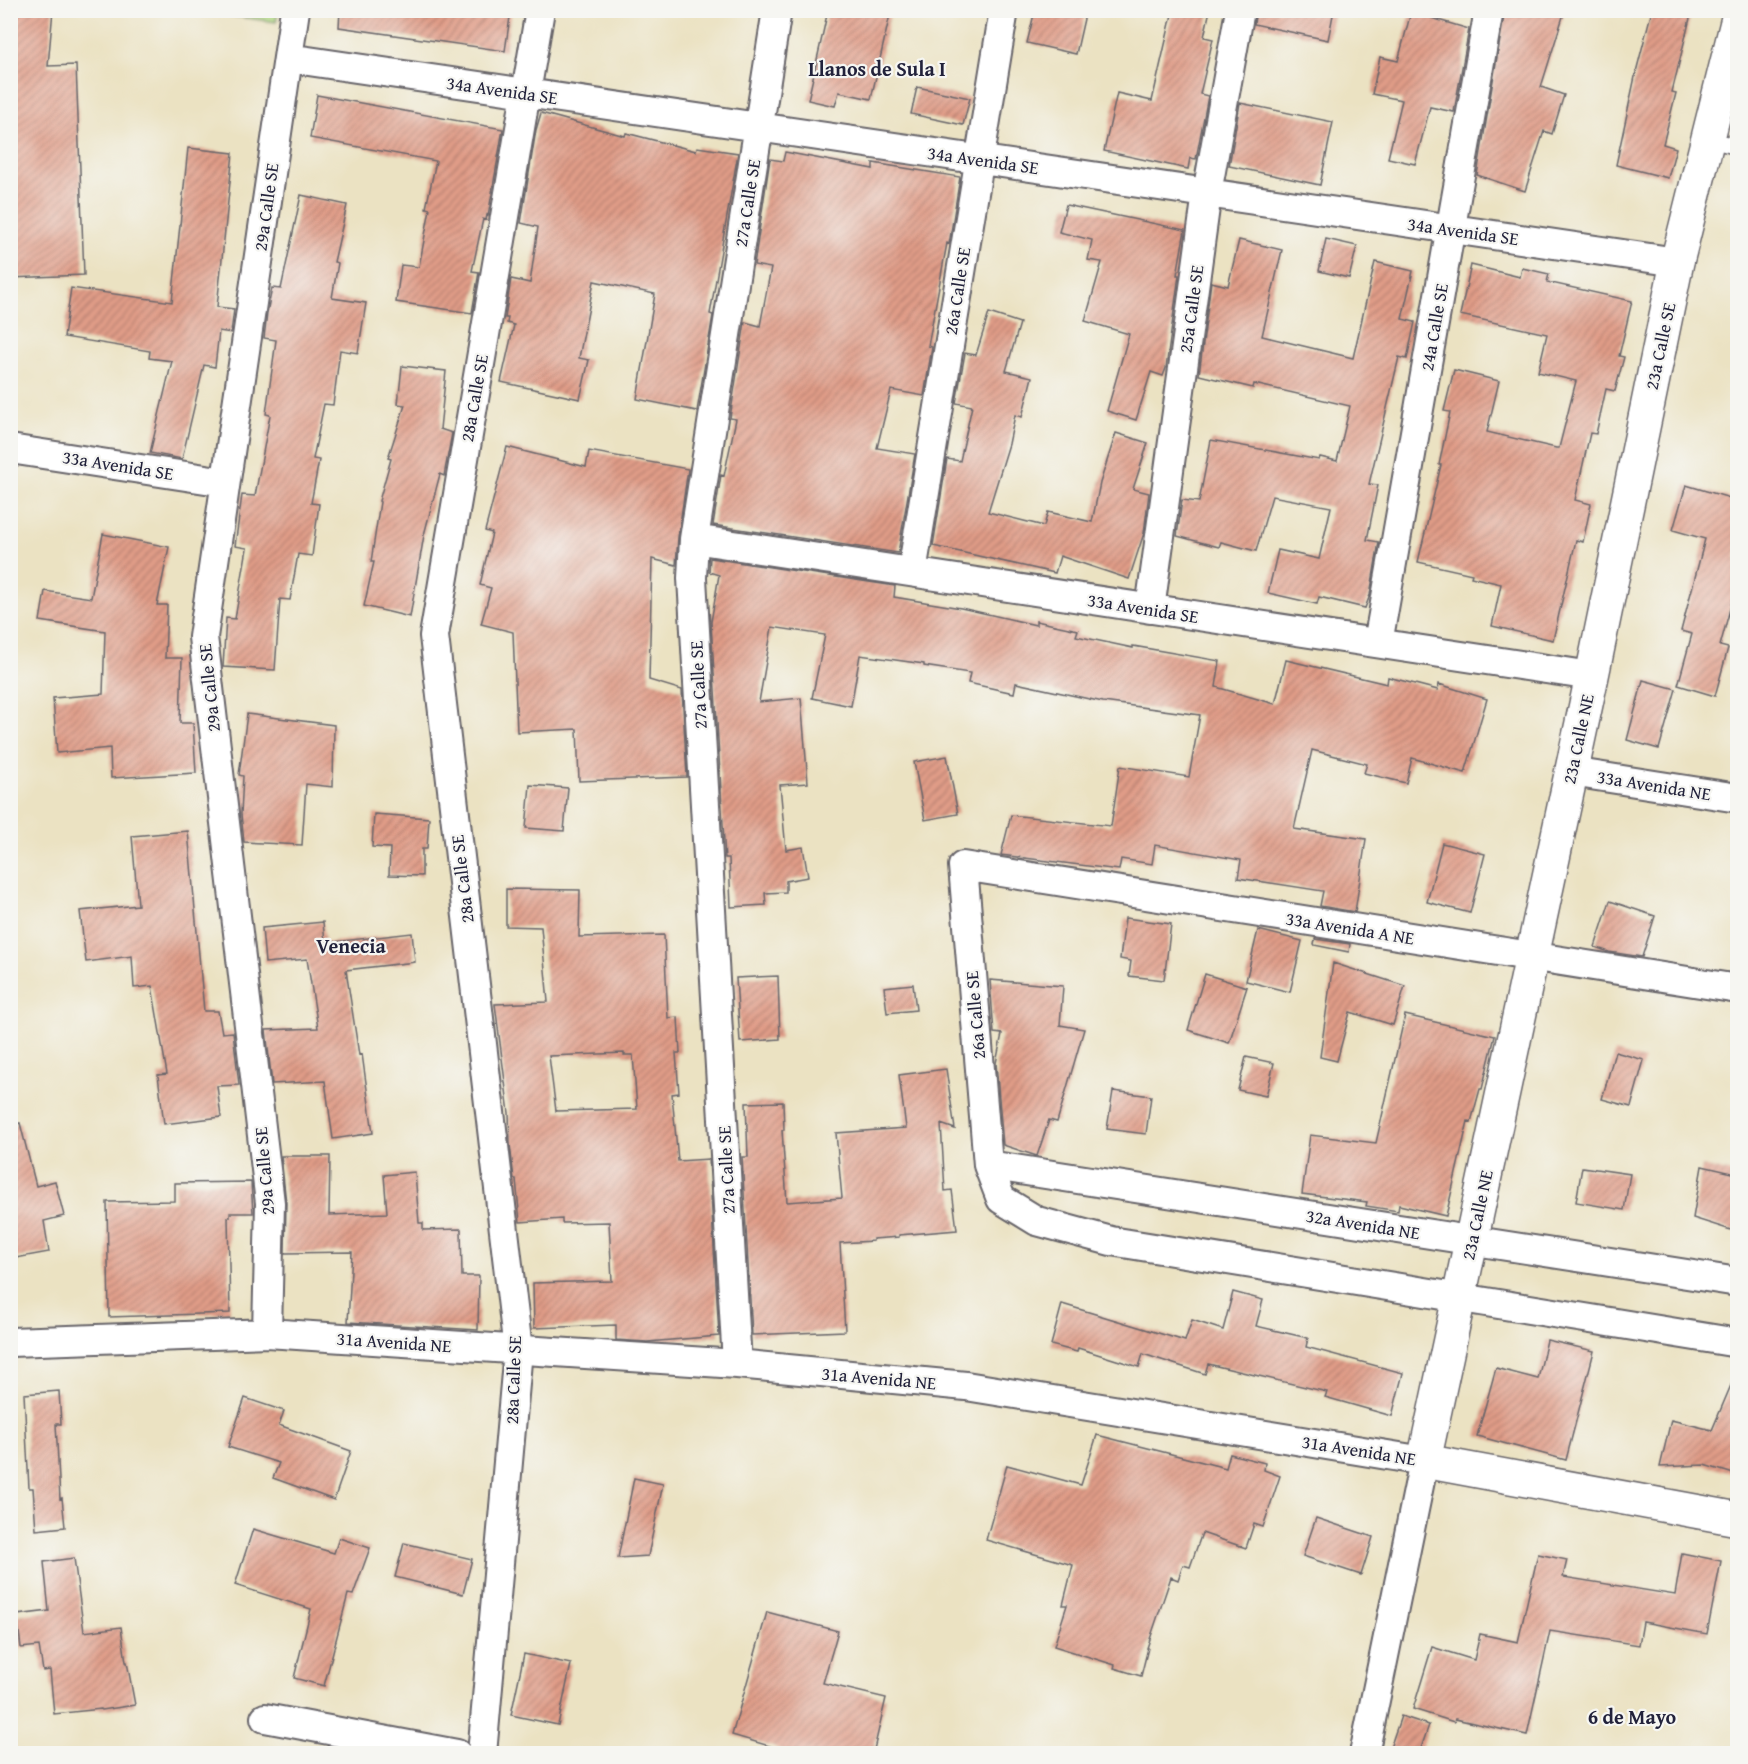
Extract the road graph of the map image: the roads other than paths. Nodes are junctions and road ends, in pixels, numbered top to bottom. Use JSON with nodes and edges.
{"nodes":[{"id":1,"x":295,"y":10,"type":"edge"},
{"id":2,"x":540,"y":10,"type":"edge"},
{"id":3,"x":777,"y":10,"type":"edge"},
{"id":4,"x":1004,"y":10,"type":"edge"},
{"id":5,"x":1240,"y":10,"type":"edge"},
{"id":6,"x":1489,"y":10,"type":"edge"},
{"id":7,"x":1737,"y":18,"type":"edge"},
{"id":8,"x":288,"y":58,"type":"junction"},
{"id":9,"x":525,"y":93,"type":"junction"},
{"id":10,"x":758,"y":128,"type":"junction"},
{"id":11,"x":1722,"y":143,"type":"edge"},
{"id":12,"x":979,"y":160,"type":"junction"},
{"id":13,"x":1207,"y":193,"type":"junction"},
{"id":14,"x":1451,"y":229,"type":"junction"},
{"id":15,"x":1677,"y":262,"type":"junction"},
{"id":16,"x":10,"y":448,"type":"edge"},
{"id":17,"x":225,"y":482,"type":"junction"},
{"id":18,"x":694,"y":539,"type":"junction"},
{"id":19,"x":912,"y":572,"type":"junction"},
{"id":20,"x":1150,"y":609,"type":"junction"},
{"id":21,"x":1378,"y":643,"type":"junction"},
{"id":22,"x":1592,"y":676,"type":"junction"},
{"id":23,"x":1571,"y":772,"type":"junction"},
{"id":24,"x":1737,"y":798,"type":"edge"},
{"id":25,"x":963,"y":866,"type":"joint"},
{"id":26,"x":1532,"y":957,"type":"junction"},
{"id":27,"x":1737,"y":989,"type":"edge"},
{"id":28,"x":988,"y":1165,"type":"junction"},
{"id":29,"x":1471,"y":1241,"type":"junction"},
{"id":30,"x":1737,"y":1282,"type":"edge"},
{"id":31,"x":267,"y":1333,"type":"junction"},
{"id":32,"x":10,"y":1342,"type":"edge"},
{"id":33,"x":1737,"y":1343,"type":"edge"},
{"id":34,"x":518,"y":1350,"type":"junction"},
{"id":35,"x":737,"y":1364,"type":"junction"},
{"id":36,"x":1424,"y":1461,"type":"junction"},
{"id":37,"x":1737,"y":1519,"type":"edge"},
{"id":38,"x":265,"y":1718,"type":"dead end"},
{"id":39,"x":457,"y":1754,"type":"edge"},
{"id":40,"x":482,"y":1754,"type":"edge"},
{"id":41,"x":1364,"y":1754,"type":"edge"}],
"edges":[{"from":1,"to":8,"type":"street","name":"29a Calle SE"},
{"from":2,"to":9,"type":"street","name":"28a Calle SE"},
{"from":3,"to":10,"type":"street","name":"27a Calle SE"},
{"from":4,"to":12,"type":"street","name":"26a Calle SE"},
{"from":5,"to":13,"type":"street","name":"25a Calle SE"},
{"from":6,"to":14,"type":"street","name":"24a Calle SE"},
{"from":7,"to":11,"type":"street","name":"23a Calle SE"},
{"from":8,"to":9,"type":"street","name":"34a Avenida SE"},
{"from":8,"to":17,"type":"street","name":"29a Calle SE"},
{"from":9,"to":10,"type":"street","name":"34a Avenida SE"},
{"from":9,"to":34,"type":"street","name":"28a Calle SE"},
{"from":10,"to":12,"type":"street","name":"34a Avenida SE"},
{"from":10,"to":18,"type":"street","name":"27a Calle SE"},
{"from":11,"to":15,"type":"street","name":"23a Calle SE"},
{"from":12,"to":13,"type":"street","name":"34a Avenida SE"},
{"from":12,"to":19,"type":"street","name":"26a Calle SE"},
{"from":13,"to":14,"type":"street","name":"34a Avenida SE"},
{"from":13,"to":20,"type":"street","name":"25a Calle SE"},
{"from":14,"to":15,"type":"street","name":"34a Avenida SE"},
{"from":14,"to":21,"type":"street","name":"24a Calle SE"},
{"from":15,"to":22,"type":"street","name":"23a Calle SE"},
{"from":16,"to":17,"type":"street","name":"33a Avenida SE"},
{"from":17,"to":31,"type":"street","name":"29a Calle SE"},
{"from":18,"to":19,"type":"street","name":"33a Avenida SE"},
{"from":18,"to":35,"type":"street","name":"27a Calle SE"},
{"from":19,"to":20,"type":"street","name":"33a Avenida SE"},
{"from":20,"to":21,"type":"street","name":"33a Avenida SE"},
{"from":21,"to":22,"type":"street","name":"33a Avenida SE"},
{"from":22,"to":23,"type":"street","name":"23a Calle NE"},
{"from":23,"to":24,"type":"street","name":"33a Avenida NE"},
{"from":23,"to":26,"type":"street","name":"23a Calle NE"},
{"from":25,"to":26,"type":"street","name":"33a Avenida A NE"},
{"from":25,"to":28,"type":"street","name":"26a Calle SE"},
{"from":26,"to":27,"type":"street","name":"33a Avenida A NE"},
{"from":26,"to":29,"type":"street","name":"23a Calle NE"},
{"from":28,"to":29,"type":"street","name":"32a Avenida NE"},
{"from":28,"to":33,"type":"street","name":"26a Calle SE"},
{"from":29,"to":30,"type":"street","name":"32a Avenida NE"},
{"from":29,"to":36,"type":"street","name":"23a Calle NE"},
{"from":31,"to":32,"type":"street","name":"31a Avenida NE"},
{"from":31,"to":34,"type":"street","name":"31a Avenida NE"},
{"from":34,"to":35,"type":"street","name":"31a Avenida NE"},
{"from":34,"to":40,"type":"street","name":"28a Calle SE"},
{"from":35,"to":36,"type":"street","name":"31a Avenida NE"},
{"from":36,"to":37,"type":"street","name":"31a Avenida NE"},
{"from":36,"to":41,"type":"street","name":"23a Calle NE"},
{"from":38,"to":39,"type":"street"}]}
